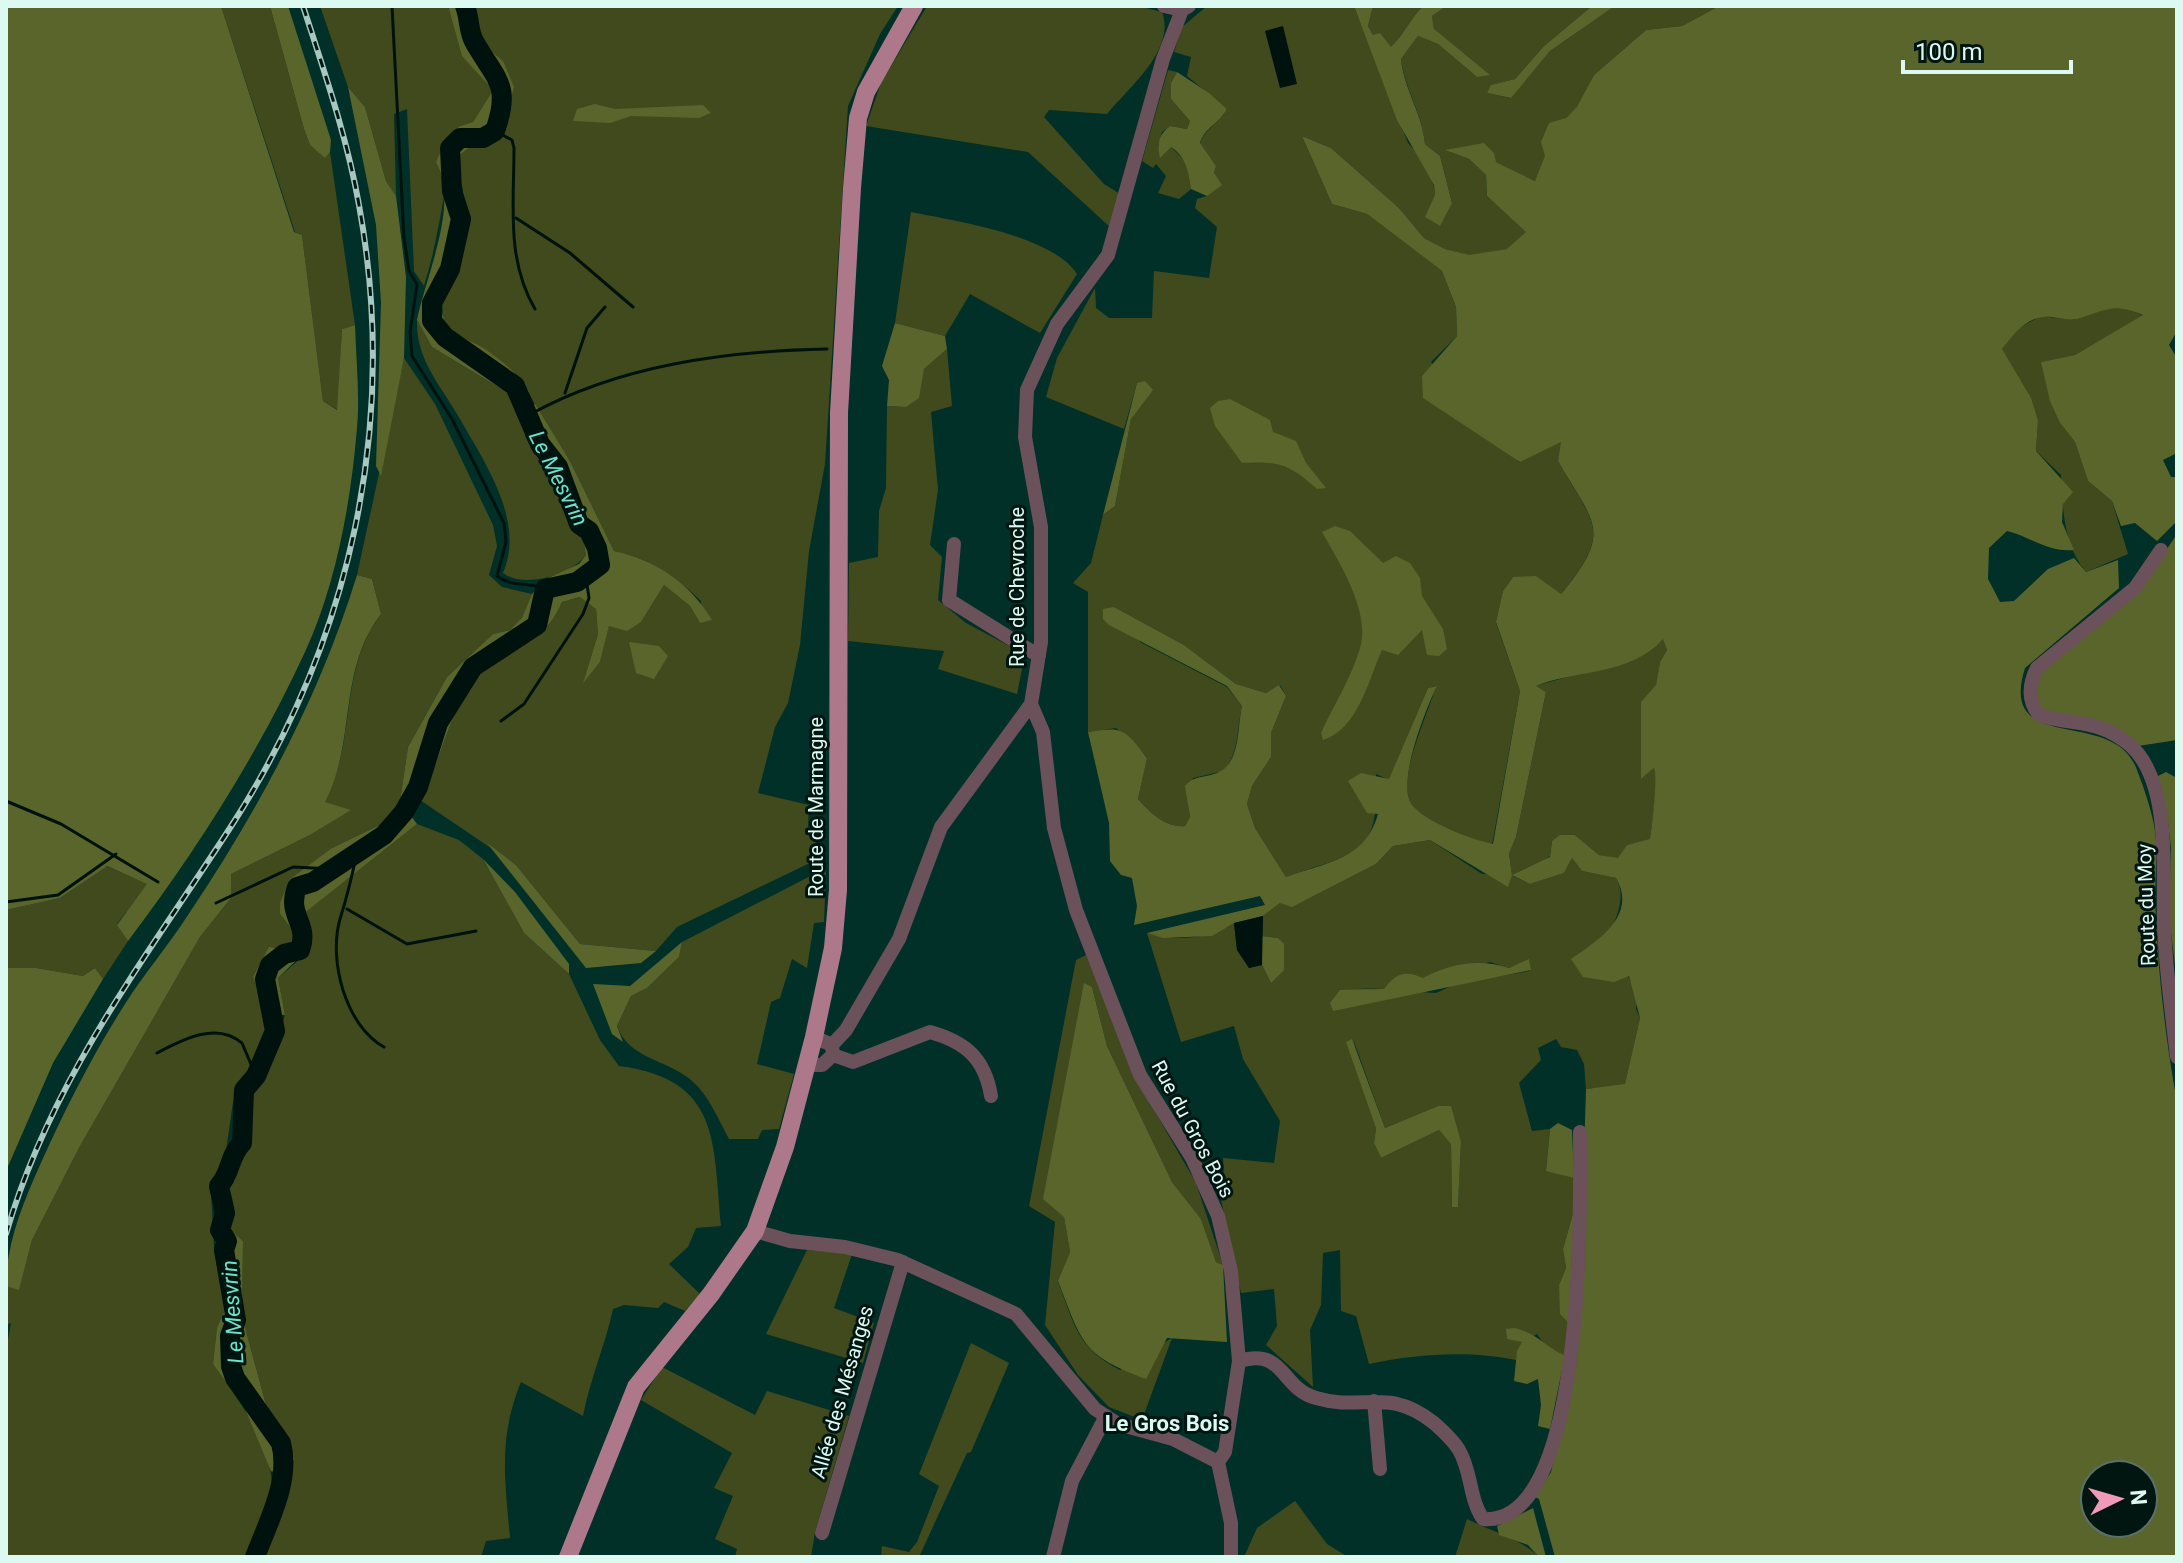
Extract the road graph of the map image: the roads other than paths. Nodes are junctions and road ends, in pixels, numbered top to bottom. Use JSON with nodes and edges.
{"nodes":[{"id":1,"x":914,"y":6,"type":"edge"},
{"id":2,"x":1164,"y":6,"type":"edge"},
{"id":3,"x":1185,"y":8,"type":"edge"},
{"id":4,"x":954,"y":544,"type":"dead end"},
{"id":5,"x":2161,"y":550,"type":"dead end"},
{"id":6,"x":1039,"y":656,"type":"junction"},
{"id":7,"x":1031,"y":704,"type":"junction"},
{"id":8,"x":814,"y":1037,"type":"junction"},
{"id":9,"x":833,"y":1050,"type":"junction"},
{"id":10,"x":2177,"y":1057,"type":"edge"},
{"id":11,"x":806,"y":1065,"type":"junction"},
{"id":12,"x":991,"y":1096,"type":"dead end"},
{"id":13,"x":1580,"y":1132,"type":"dead end"},
{"id":14,"x":755,"y":1231,"type":"junction"},
{"id":15,"x":903,"y":1262,"type":"junction"},
{"id":16,"x":1236,"y":1326,"type":"junction"},
{"id":17,"x":1266,"y":1358,"type":"junction"},
{"id":18,"x":1239,"y":1361,"type":"junction"},
{"id":19,"x":1374,"y":1401,"type":"junction"},
{"id":20,"x":1106,"y":1416,"type":"junction"},
{"id":21,"x":1218,"y":1462,"type":"junction"},
{"id":22,"x":1380,"y":1469,"type":"dead end"},
{"id":23,"x":822,"y":1533,"type":"dead end"},
{"id":24,"x":568,"y":1557,"type":"edge"},
{"id":25,"x":1053,"y":1557,"type":"edge"},
{"id":26,"x":1231,"y":1557,"type":"edge"}],
"edges":[{"from":1,"to":8,"type":"main road","name":"Route de Marmagne"},
{"from":2,"to":3,"type":"street"},
{"from":3,"to":6,"type":"street","name":"Rue de Chevroche"},
{"from":4,"to":6,"type":"street"},
{"from":5,"to":10,"type":"street","name":"Route du Moy"},
{"from":6,"to":7,"type":"street","name":"Rue de Chevroche"},
{"from":7,"to":9,"type":"street","name":"Rue de Chevroche"},
{"from":7,"to":16,"type":"street","name":"Rue du Gros Bois"},
{"from":8,"to":9,"type":"street"},
{"from":8,"to":11,"type":"main road","name":"Route de Marmagne"},
{"from":9,"to":11,"type":"street"},
{"from":9,"to":12,"type":"street"},
{"from":11,"to":14,"type":"main road","name":"Route de Marmagne"},
{"from":13,"to":19,"type":"street"},
{"from":14,"to":15,"type":"street"},
{"from":14,"to":24,"type":"main road","name":"Route de Marmagne"},
{"from":15,"to":20,"type":"street"},
{"from":15,"to":23,"type":"street","name":"Allée des Mésanges"},
{"from":16,"to":17,"type":"street"},
{"from":16,"to":18,"type":"street","name":"Rue du Gros Bois"},
{"from":17,"to":18,"type":"street"},
{"from":17,"to":19,"type":"street"},
{"from":18,"to":21,"type":"street","name":"Rue du Gros Bois"},
{"from":19,"to":22,"type":"street"},
{"from":20,"to":21,"type":"street"},
{"from":20,"to":25,"type":"street"},
{"from":21,"to":26,"type":"street"}]}
